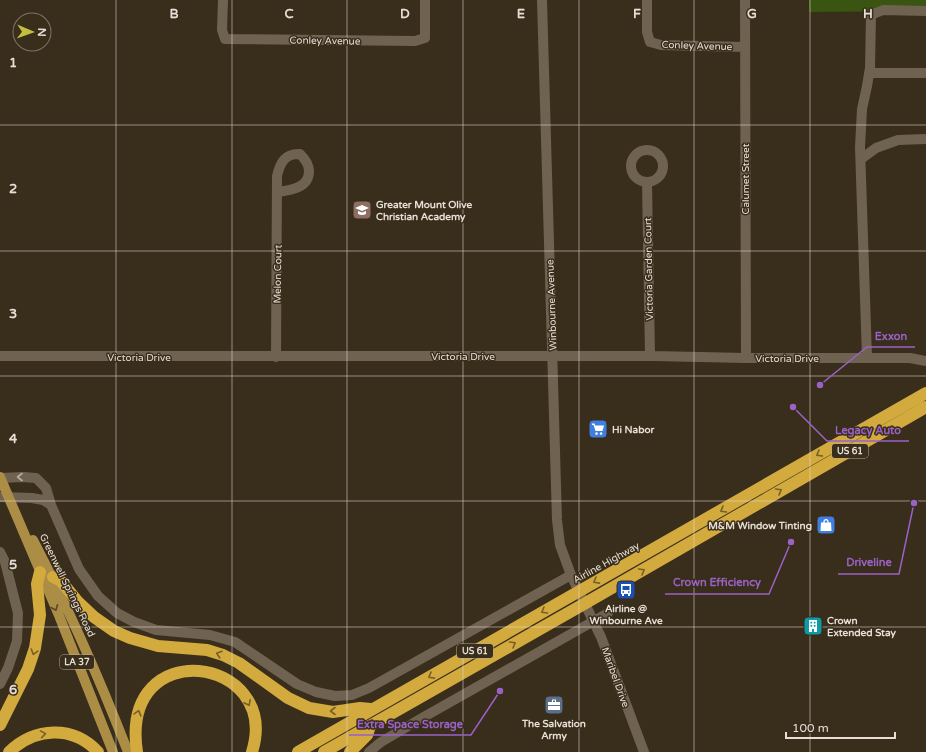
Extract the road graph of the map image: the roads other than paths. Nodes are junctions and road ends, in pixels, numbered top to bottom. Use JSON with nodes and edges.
{"nodes":[{"id":1,"x":223,"y":0,"type":"edge"},
{"id":2,"x":425,"y":0,"type":"edge"},
{"id":3,"x":542,"y":0,"type":"edge"},
{"id":4,"x":647,"y":0,"type":"edge"},
{"id":5,"x":745,"y":0,"type":"edge"},
{"id":6,"x":926,"y":11,"type":"edge"},
{"id":7,"x":745,"y":47,"type":"junction"},
{"id":8,"x":869,"y":73,"type":"junction"},
{"id":9,"x":926,"y":73,"type":"edge"},
{"id":10,"x":926,"y":139,"type":"edge"},
{"id":11,"x":861,"y":159,"type":"junction"},
{"id":12,"x":647,"y":183,"type":"dead end"},
{"id":13,"x":278,"y":192,"type":"dead end"},
{"id":14,"x":0,"y":356,"type":"edge"},
{"id":15,"x":553,"y":356,"type":"junction"},
{"id":16,"x":650,"y":356,"type":"junction"},
{"id":17,"x":276,"y":357,"type":"junction"},
{"id":18,"x":746,"y":358,"type":"junction"},
{"id":19,"x":867,"y":358,"type":"junction"},
{"id":20,"x":926,"y":361,"type":"edge"},
{"id":21,"x":926,"y":393,"type":"edge"},
{"id":22,"x":926,"y":407,"type":"edge"},
{"id":23,"x":0,"y":478,"type":"edge"},
{"id":24,"x":756,"y":490,"type":"junction"},
{"id":25,"x":5,"y":497,"type":"edge"},
{"id":26,"x":762,"y":501,"type":"junction"},
{"id":27,"x":51,"y":505,"type":"junction"},
{"id":28,"x":0,"y":552,"type":"edge"},
{"id":29,"x":40,"y":572,"type":"junction"},
{"id":30,"x":571,"y":575,"type":"junction"},
{"id":31,"x":53,"y":577,"type":"junction"},
{"id":32,"x":578,"y":591,"type":"junction"},
{"id":33,"x":584,"y":604,"type":"junction"},
{"id":34,"x":608,"y":613,"type":"dead end"},
{"id":35,"x":593,"y":621,"type":"junction"},
{"id":36,"x":0,"y":684,"type":"edge"},
{"id":37,"x":371,"y":709,"type":"junction"},
{"id":38,"x":0,"y":725,"type":"edge"},
{"id":39,"x":370,"y":726,"type":"junction"},
{"id":40,"x":9,"y":752,"type":"edge"},
{"id":41,"x":98,"y":752,"type":"edge"},
{"id":42,"x":113,"y":752,"type":"edge"},
{"id":43,"x":128,"y":752,"type":"edge"},
{"id":44,"x":137,"y":752,"type":"edge"},
{"id":45,"x":252,"y":752,"type":"edge"},
{"id":46,"x":298,"y":752,"type":"edge"},
{"id":47,"x":324,"y":752,"type":"edge"},
{"id":48,"x":350,"y":752,"type":"edge"},
{"id":49,"x":369,"y":752,"type":"edge"},
{"id":50,"x":644,"y":752,"type":"edge"}],
"edges":[{"from":1,"to":2,"type":"street","name":"Conley Avenue"},
{"from":3,"to":15,"type":"street","name":"Winbourne Avenue"},
{"from":4,"to":7,"type":"street","name":"Conley Avenue"},
{"from":5,"to":7,"type":"street","name":"Calumet Street"},
{"from":6,"to":8,"type":"street"},
{"from":7,"to":18,"type":"street","name":"Calumet Street"},
{"from":8,"to":9,"type":"street"},
{"from":8,"to":11,"type":"street"},
{"from":10,"to":11,"type":"street"},
{"from":11,"to":19,"type":"street"},
{"from":12,"to":16,"type":"street","name":"Victoria Garden Court"},
{"from":13,"to":17,"type":"street","name":"Melon Court"},
{"from":14,"to":17,"type":"street","name":"Victoria Drive"},
{"from":15,"to":16,"type":"street","name":"Victoria Drive"},
{"from":15,"to":17,"type":"street","name":"Victoria Drive"},
{"from":15,"to":30,"type":"street","name":"Winbourne Avenue"},
{"from":16,"to":18,"type":"street","name":"Victoria Drive"},
{"from":18,"to":19,"type":"street","name":"Victoria Drive"},
{"from":19,"to":20,"type":"street","name":"Victoria Drive"},
{"from":21,"to":24,"type":"highway","name":"Airline Highway","number":"US 61","one_way":true},
{"from":26,"to":22,"type":"highway","number":"US 61","one_way":true},
{"from":23,"to":25,"type":"main road","name":"Greenwell Springs Road","number":"LA 37"},
{"from":27,"to":23,"type":"street","one_way":true},
{"from":24,"to":26,"type":"highway"},
{"from":24,"to":32,"type":"highway","name":"Airline Highway","number":"US 61","one_way":true},
{"from":25,"to":27,"type":"street"},
{"from":25,"to":29,"type":"main road","name":"Greenwell Springs Road","number":"LA 37"},
{"from":25,"to":31,"type":"main road","name":"Greenwell Springs Road","number":"LA 37"},
{"from":33,"to":26,"type":"highway","number":"US 61","one_way":true},
{"from":27,"to":30,"type":"street"},
{"from":28,"to":36,"type":"street"},
{"from":29,"to":38,"type":"highway","one_way":true},
{"from":29,"to":42,"type":"main road","name":"Greenwell Springs Road","number":"LA 37","one_way":true},
{"from":30,"to":32,"type":"street","name":"Winbourne Avenue"},
{"from":37,"to":31,"type":"highway","one_way":true},
{"from":31,"to":43,"type":"main road","name":"Greenwell Springs Road","number":"LA 37"},
{"from":32,"to":33,"type":"street","name":"Winbourne Avenue"},
{"from":32,"to":37,"type":"highway","name":"Airline Highway","number":"US 61","one_way":true},
{"from":33,"to":35,"type":"street","name":"Maribel Drive"},
{"from":39,"to":33,"type":"highway","number":"US 61","one_way":true},
{"from":34,"to":35,"type":"street"},
{"from":35,"to":49,"type":"street"},
{"from":35,"to":50,"type":"street","name":"Maribel Drive"},
{"from":37,"to":46,"type":"highway","name":"Airline Highway","number":"US 61"},
{"from":39,"to":47,"type":"highway","number":"US 61"},
{"from":39,"to":48,"type":"highway"},
{"from":40,"to":41,"type":"highway","one_way":true},
{"from":44,"to":45,"type":"highway","one_way":true}]}
